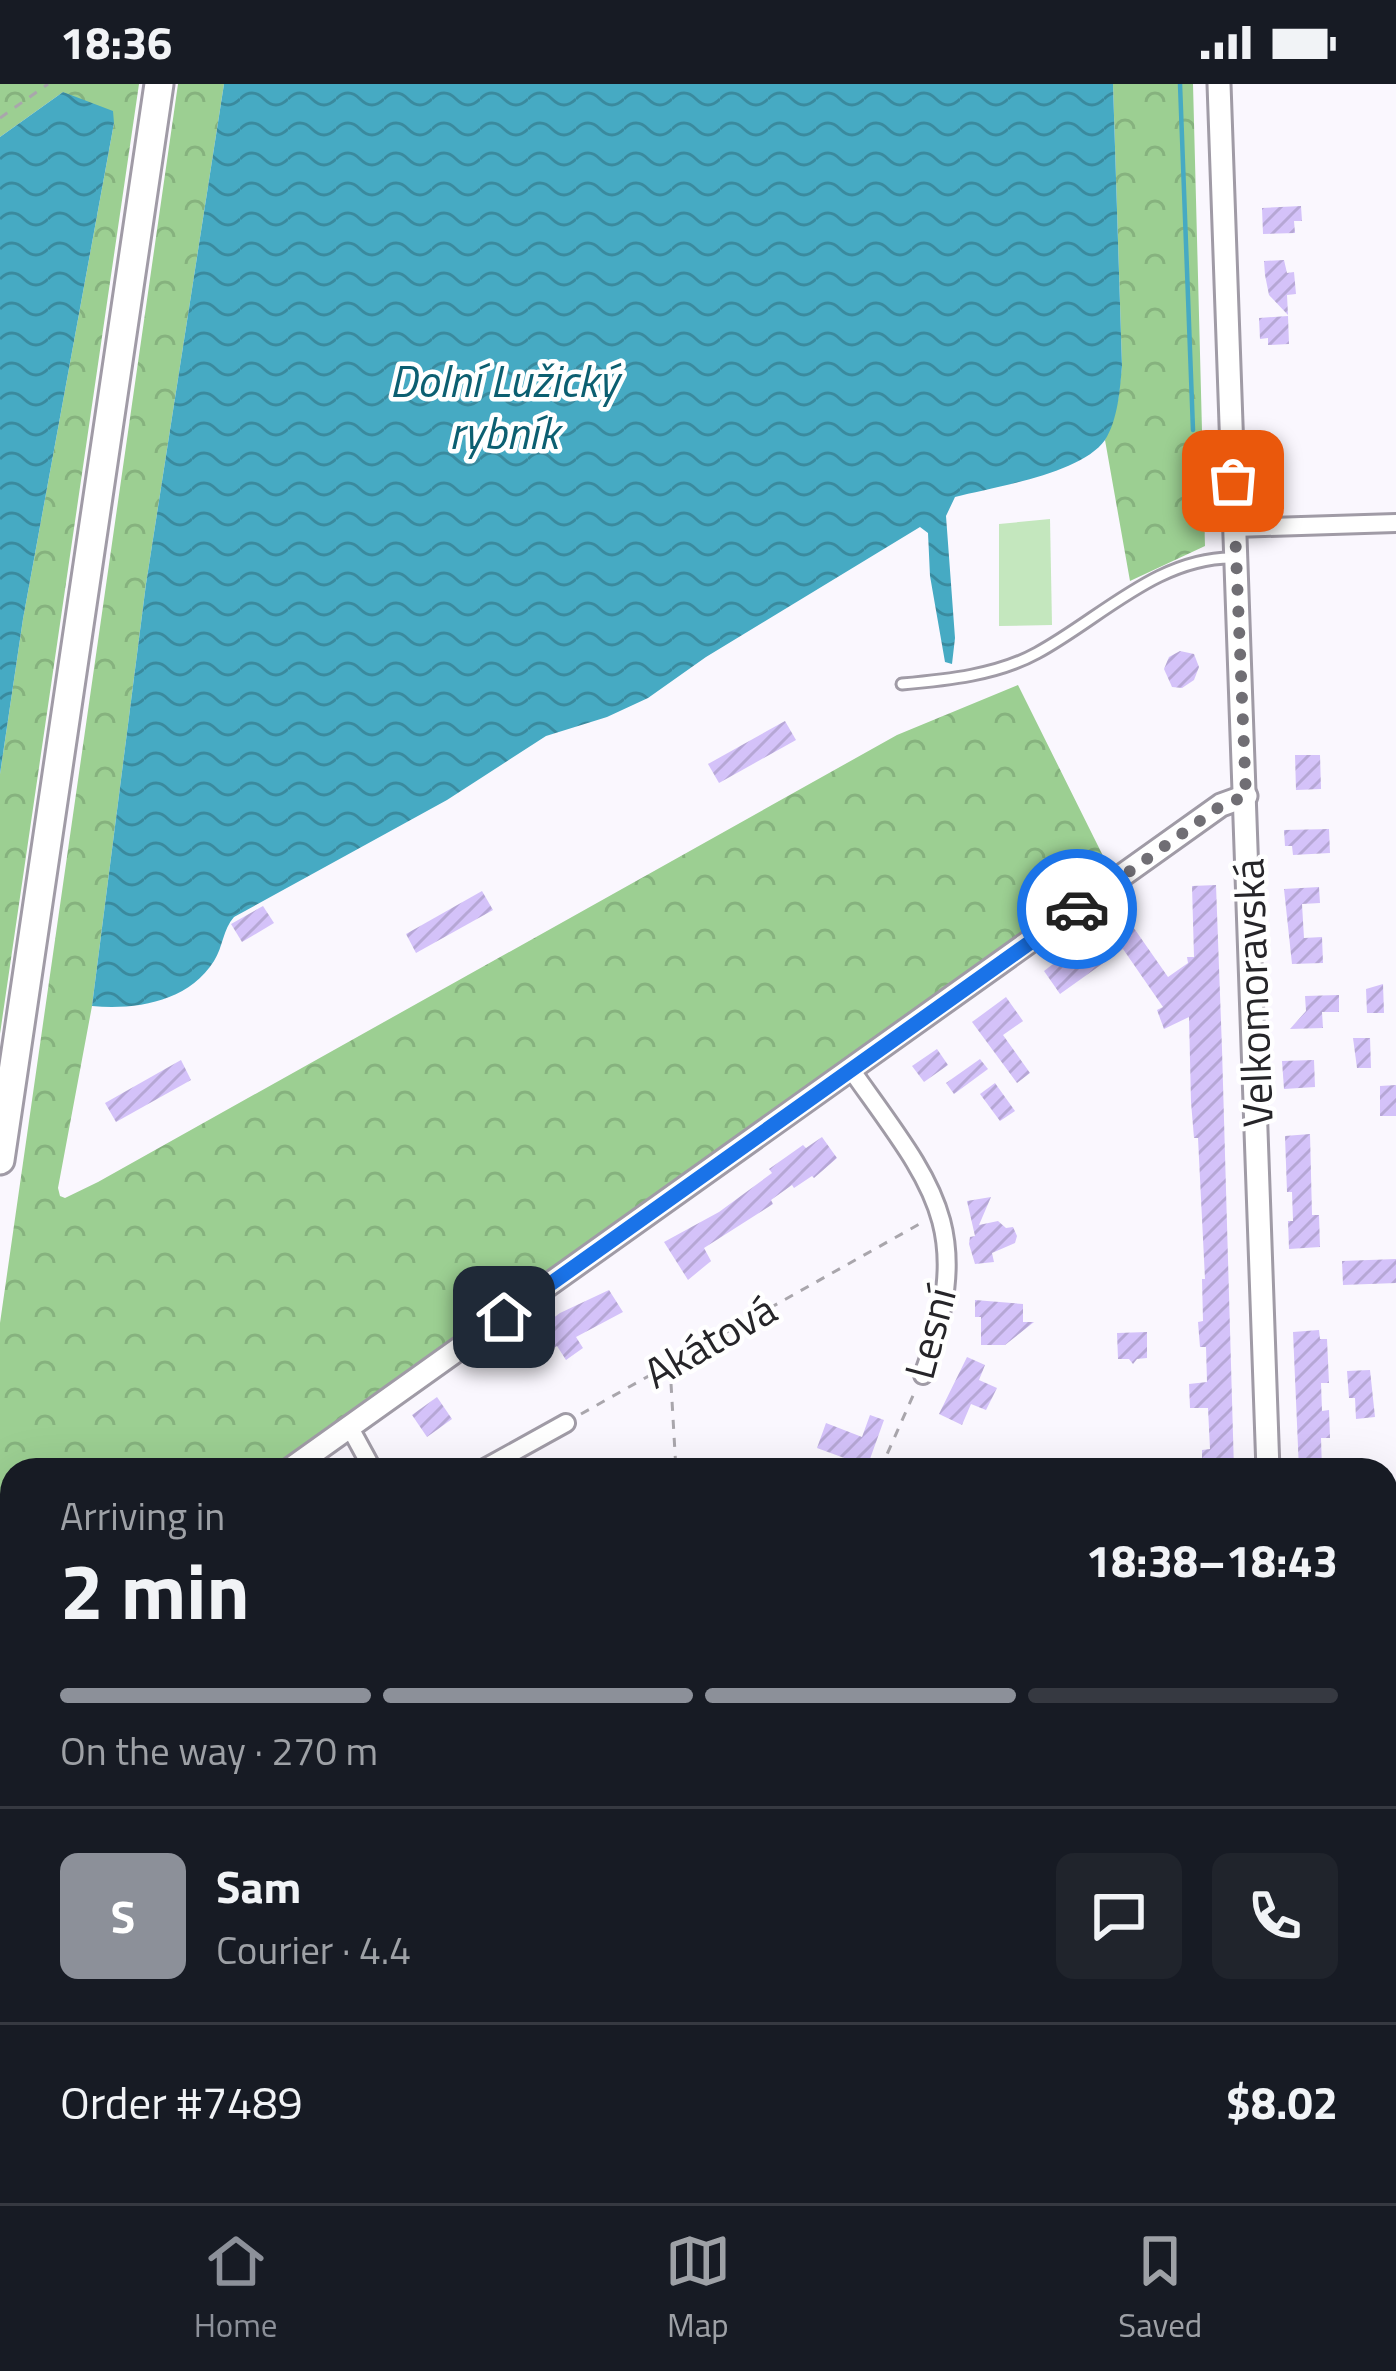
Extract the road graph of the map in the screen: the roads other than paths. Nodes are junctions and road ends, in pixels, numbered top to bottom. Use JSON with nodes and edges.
{"nodes":[{"id":1,"x":159,"y":84,"type":"edge"},
{"id":2,"x":1219,"y":84,"type":"edge"},
{"id":3,"x":1396,"y":523,"type":"edge"},
{"id":4,"x":1234,"y":527,"type":"junction"},
{"id":5,"x":1236,"y":557,"type":"junction"},
{"id":6,"x":902,"y":684,"type":"dead end"},
{"id":7,"x":1246,"y":796,"type":"junction"},
{"id":8,"x":851,"y":1071,"type":"junction"},
{"id":9,"x":0,"y":1160,"type":"edge"},
{"id":10,"x":923,"y":1376,"type":"road end"},
{"id":11,"x":566,"y":1423,"type":"road end"},
{"id":12,"x":349,"y":1426,"type":"junction"},
{"id":13,"x":305,"y":1458,"type":"edge"},
{"id":14,"x":367,"y":1458,"type":"edge"},
{"id":15,"x":503,"y":1458,"type":"edge"},
{"id":16,"x":1268,"y":1458,"type":"edge"}],
"edges":[{"from":1,"to":9,"type":"main road"},
{"from":2,"to":4,"type":"street","name":"Velkomoravská"},
{"from":3,"to":4,"type":"street"},
{"from":4,"to":5,"type":"street","name":"Velkomoravská"},
{"from":5,"to":6,"type":"lane"},
{"from":5,"to":7,"type":"street","name":"Velkomoravská"},
{"from":7,"to":8,"type":"street"},
{"from":7,"to":16,"type":"street","name":"Velkomoravská"},
{"from":8,"to":10,"type":"street","name":"Lesní"},
{"from":8,"to":12,"type":"street"},
{"from":11,"to":15,"type":"street"},
{"from":12,"to":13,"type":"street"},
{"from":12,"to":14,"type":"street"}]}
